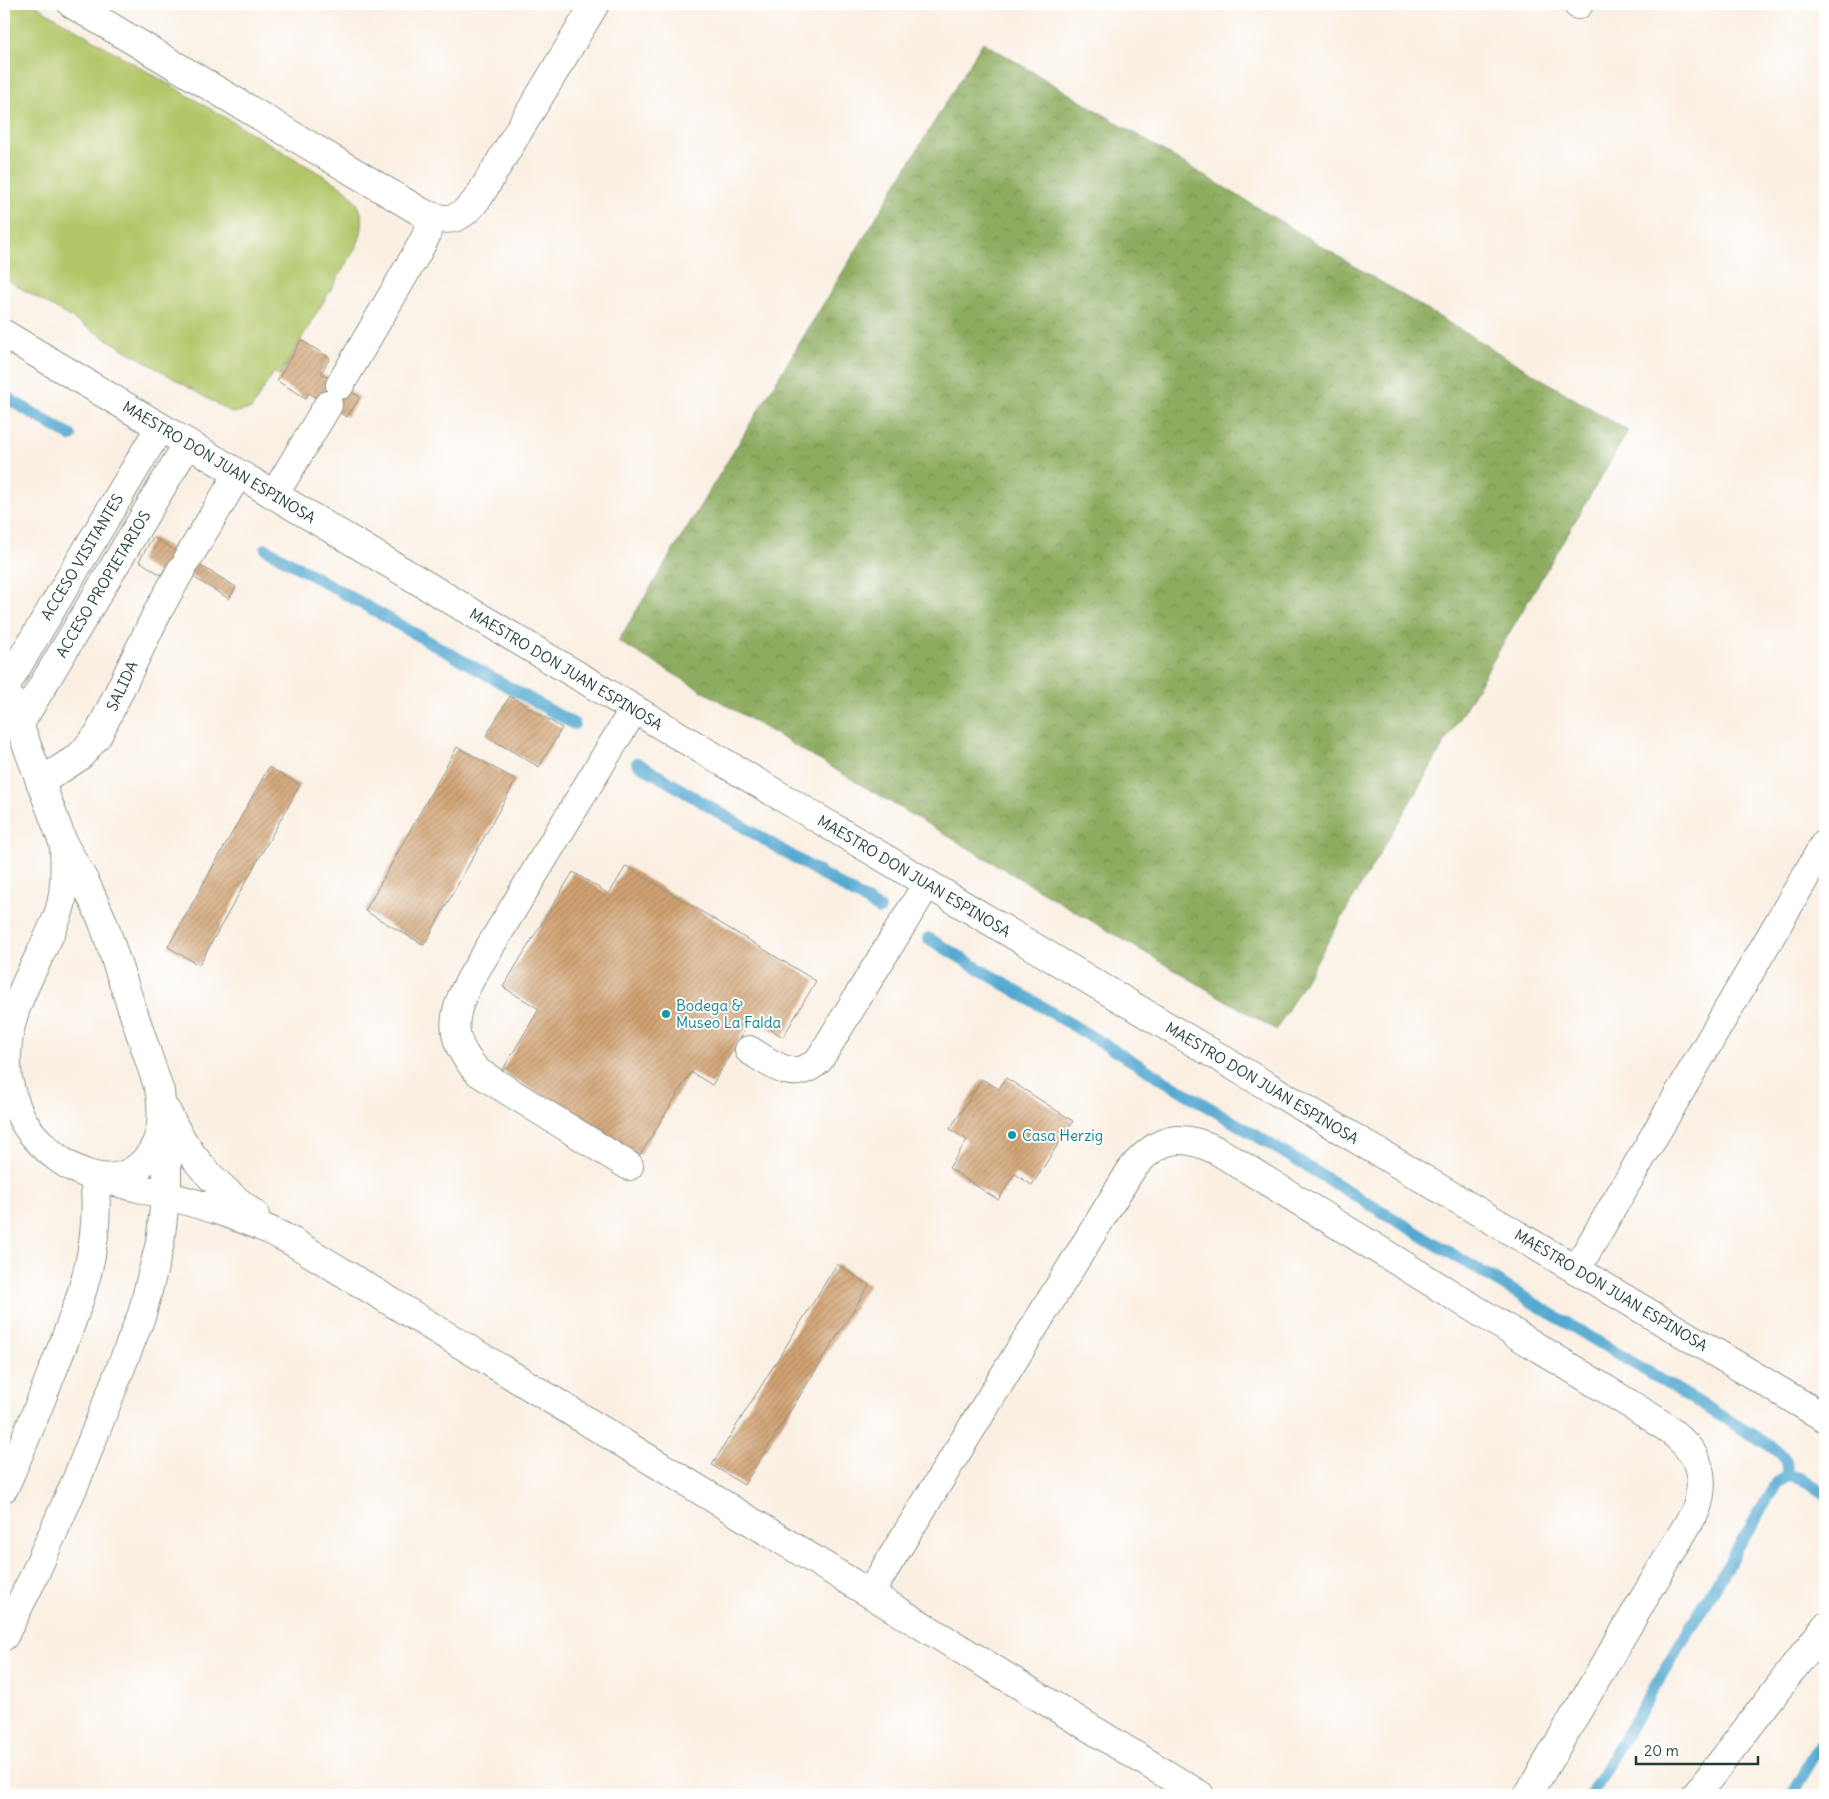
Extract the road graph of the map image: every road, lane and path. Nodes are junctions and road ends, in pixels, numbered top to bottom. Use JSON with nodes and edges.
{"nodes":[{"id":1,"x":72,"y":4,"type":"edge"},
{"id":2,"x":595,"y":4,"type":"edge"},
{"id":3,"x":431,"y":217,"type":"junction"},
{"id":4,"x":4,"y":334,"type":"edge"},
{"id":5,"x":160,"y":427,"type":"junction"},
{"id":6,"x":188,"y":443,"type":"junction"},
{"id":7,"x":238,"y":474,"type":"junction"},
{"id":8,"x":274,"y":495,"type":"junction"},
{"id":9,"x":4,"y":686,"type":"edge"},
{"id":10,"x":634,"y":709,"type":"junction"},
{"id":11,"x":19,"y":725,"type":"junction"},
{"id":12,"x":40,"y":782,"type":"junction"},
{"id":13,"x":1825,"y":843,"type":"edge"},
{"id":14,"x":64,"y":845,"type":"junction"},
{"id":15,"x":927,"y":884,"type":"junction"},
{"id":16,"x":13,"y":994,"type":"edge"},
{"id":17,"x":749,"y":1050,"type":"dead end"},
{"id":18,"x":160,"y":1092,"type":"junction"},
{"id":19,"x":4,"y":1100,"type":"edge"},
{"id":20,"x":26,"y":1123,"type":"junction"},
{"id":21,"x":162,"y":1125,"type":"junction"},
{"id":22,"x":629,"y":1166,"type":"dead end"},
{"id":23,"x":94,"y":1176,"type":"junction"},
{"id":24,"x":166,"y":1196,"type":"junction"},
{"id":25,"x":293,"y":1242,"type":"junction"},
{"id":26,"x":1576,"y":1270,"type":"junction"},
{"id":27,"x":1825,"y":1418,"type":"edge"},
{"id":28,"x":4,"y":1488,"type":"edge"},
{"id":29,"x":870,"y":1593,"type":"junction"},
{"id":30,"x":1825,"y":1627,"type":"edge"},
{"id":31,"x":4,"y":1636,"type":"edge"},
{"id":32,"x":1200,"y":1795,"type":"edge"},
{"id":33,"x":1528,"y":1795,"type":"edge"},
{"id":34,"x":1696,"y":1795,"type":"edge"}],
"edges":[{"from":1,"to":3,"type":"street"},
{"from":2,"to":3,"type":"street"},
{"from":3,"to":8,"type":"street"},
{"from":4,"to":5,"type":"street","name":"MAESTRO DON JUAN ESPINOSA"},
{"from":5,"to":6,"type":"street","name":"MAESTRO DON JUAN ESPINOSA"},
{"from":5,"to":9,"type":"street","name":"ACCESO VISITANTES"},
{"from":6,"to":7,"type":"street","name":"MAESTRO DON JUAN ESPINOSA"},
{"from":6,"to":11,"type":"street","name":"ACCESO PROPIETARIOS"},
{"from":7,"to":8,"type":"street","name":"MAESTRO DON JUAN ESPINOSA"},
{"from":7,"to":12,"type":"street","name":"SALIDA"},
{"from":8,"to":10,"type":"street","name":"MAESTRO DON JUAN ESPINOSA"},
{"from":9,"to":11,"type":"street"},
{"from":10,"to":15,"type":"street","name":"MAESTRO DON JUAN ESPINOSA"},
{"from":10,"to":22,"type":"street"},
{"from":11,"to":12,"type":"street"},
{"from":12,"to":14,"type":"street"},
{"from":13,"to":26,"type":"street"},
{"from":14,"to":16,"type":"street"},
{"from":14,"to":18,"type":"street"},
{"from":15,"to":17,"type":"street"},
{"from":15,"to":26,"type":"street","name":"MAESTRO DON JUAN ESPINOSA"},
{"from":16,"to":20,"type":"street"},
{"from":18,"to":21,"type":"street"},
{"from":18,"to":25,"type":"street"},
{"from":19,"to":20,"type":"street"},
{"from":20,"to":23,"type":"street"},
{"from":21,"to":23,"type":"street"},
{"from":21,"to":24,"type":"street"},
{"from":23,"to":24,"type":"street"},
{"from":23,"to":28,"type":"street"},
{"from":24,"to":25,"type":"street"},
{"from":24,"to":31,"type":"street"},
{"from":25,"to":29,"type":"street"},
{"from":26,"to":27,"type":"street","name":"MAESTRO DON JUAN ESPINOSA"},
{"from":29,"to":32,"type":"street"},
{"from":29,"to":33,"type":"street"},
{"from":30,"to":34,"type":"street"}]}
